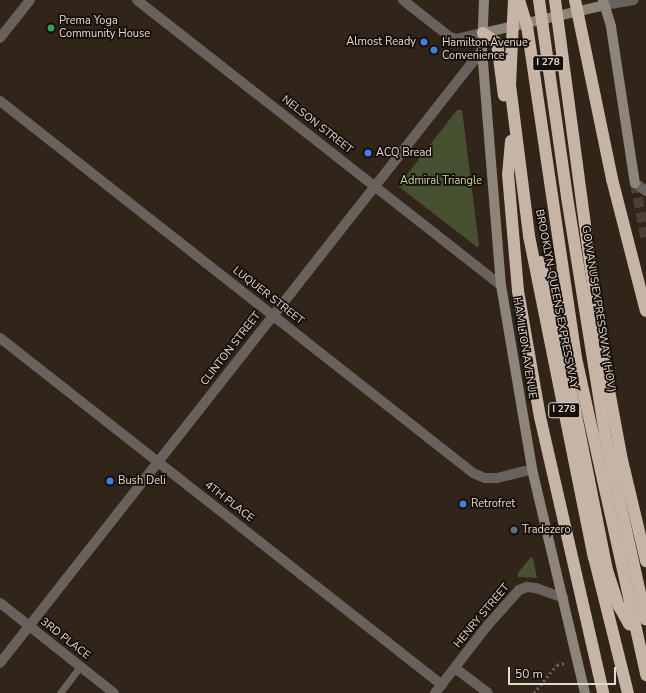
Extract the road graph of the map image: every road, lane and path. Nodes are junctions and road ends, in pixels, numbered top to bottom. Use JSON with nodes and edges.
{"nodes":[{"id":1,"x":30,"y":0,"type":"edge"},
{"id":2,"x":138,"y":0,"type":"edge"},
{"id":3,"x":403,"y":0,"type":"edge"},
{"id":4,"x":484,"y":0,"type":"edge"},
{"id":5,"x":514,"y":0,"type":"edge"},
{"id":6,"x":519,"y":0,"type":"edge"},
{"id":7,"x":539,"y":0,"type":"edge"},
{"id":8,"x":555,"y":0,"type":"edge"},
{"id":9,"x":575,"y":0,"type":"edge"},
{"id":10,"x":634,"y":0,"type":"edge"},
{"id":11,"x":604,"y":2,"type":"edge"},
{"id":12,"x":483,"y":33,"type":"junction"},
{"id":13,"x":0,"y":38,"type":"edge"},
{"id":14,"x":482,"y":50,"type":"junction"},
{"id":15,"x":0,"y":101,"type":"edge"},
{"id":16,"x":513,"y":124,"type":"junction"},
{"id":17,"x":635,"y":183,"type":"joint"},
{"id":18,"x":375,"y":186,"type":"junction"},
{"id":19,"x":646,"y":192,"type":"edge"},
{"id":20,"x":502,"y":285,"type":"junction"},
{"id":21,"x":646,"y":311,"type":"edge"},
{"id":22,"x":273,"y":315,"type":"junction"},
{"id":23,"x":0,"y":338,"type":"edge"},
{"id":24,"x":158,"y":461,"type":"junction"},
{"id":25,"x":532,"y":469,"type":"junction"},
{"id":26,"x":646,"y":561,"type":"edge"},
{"id":27,"x":563,"y":598,"type":"junction"},
{"id":28,"x":0,"y":603,"type":"edge"},
{"id":29,"x":646,"y":620,"type":"edge"},
{"id":30,"x":29,"y":626,"type":"junction"},
{"id":31,"x":635,"y":635,"type":"junction"},
{"id":32,"x":0,"y":663,"type":"edge"},
{"id":33,"x":80,"y":666,"type":"junction"},
{"id":34,"x":455,"y":668,"type":"junction"},
{"id":35,"x":646,"y":675,"type":"edge"},
{"id":36,"x":541,"y":685,"type":"dead end"},
{"id":37,"x":438,"y":689,"type":"edge"},
{"id":38,"x":60,"y":693,"type":"edge"},
{"id":39,"x":114,"y":693,"type":"edge"},
{"id":40,"x":488,"y":693,"type":"edge"},
{"id":41,"x":534,"y":693,"type":"edge"},
{"id":42,"x":585,"y":693,"type":"edge"},
{"id":43,"x":603,"y":693,"type":"edge"},
{"id":44,"x":628,"y":693,"type":"edge"}],
"edges":[{"from":1,"to":13,"type":"street"},
{"from":2,"to":18,"type":"street","name":"NELSON STREET"},
{"from":3,"to":12,"type":"street"},
{"from":4,"to":12,"type":"main road","name":"HAMILTON AVENUE"},
{"from":5,"to":16,"type":"highway","name":"BROOKLYN-QUEENS EXPRESSWAY","number":"I 278"},
{"from":6,"to":31,"type":"highway"},
{"from":7,"to":29,"type":"highway","name":"GOWANUS EXPRESSWAY (HOV)","number":"I 278"},
{"from":8,"to":26,"type":"highway"},
{"from":9,"to":21,"type":"highway"},
{"from":10,"to":11,"type":"street"},
{"from":11,"to":12,"type":"main road"},
{"from":11,"to":17,"type":"main road"},
{"from":12,"to":14,"type":"main road","name":"HAMILTON AVENUE"},
{"from":12,"to":31,"type":"highway"},
{"from":14,"to":18,"type":"street","name":"CLINTON STREET"},
{"from":14,"to":20,"type":"main road","name":"HAMILTON AVENUE"},
{"from":15,"to":22,"type":"street","name":"LUQUER STREET"},
{"from":16,"to":43,"type":"highway"},
{"from":16,"to":44,"type":"highway","name":"BROOKLYN-QUEENS EXPRESSWAY","number":"I 278"},
{"from":17,"to":19,"type":"street"},
{"from":18,"to":20,"type":"street","name":"NELSON STREET"},
{"from":18,"to":22,"type":"street","name":"CLINTON STREET"},
{"from":20,"to":25,"type":"main road","name":"HAMILTON AVENUE"},
{"from":22,"to":24,"type":"street","name":"CLINTON STREET"},
{"from":22,"to":25,"type":"street","name":"LUQUER STREET"},
{"from":23,"to":24,"type":"street","name":"4TH PLACE"},
{"from":24,"to":30,"type":"street","name":"CLINTON STREET"},
{"from":24,"to":37,"type":"street","name":"4TH PLACE"},
{"from":25,"to":27,"type":"main road","name":"HAMILTON AVENUE"},
{"from":27,"to":34,"type":"street","name":"HENRY STREET"},
{"from":27,"to":42,"type":"main road","name":"HAMILTON AVENUE"},
{"from":28,"to":30,"type":"street","name":"3RD PLACE"},
{"from":30,"to":32,"type":"street","name":"CLINTON STREET"},
{"from":30,"to":33,"type":"street","name":"3RD PLACE"},
{"from":31,"to":35,"type":"highway"},
{"from":33,"to":38,"type":"lane"},
{"from":33,"to":39,"type":"street","name":"3RD PLACE"},
{"from":34,"to":37,"type":"street","name":"HENRY STREET"},
{"from":34,"to":40,"type":"street"},
{"from":36,"to":41,"type":"path"}]}
